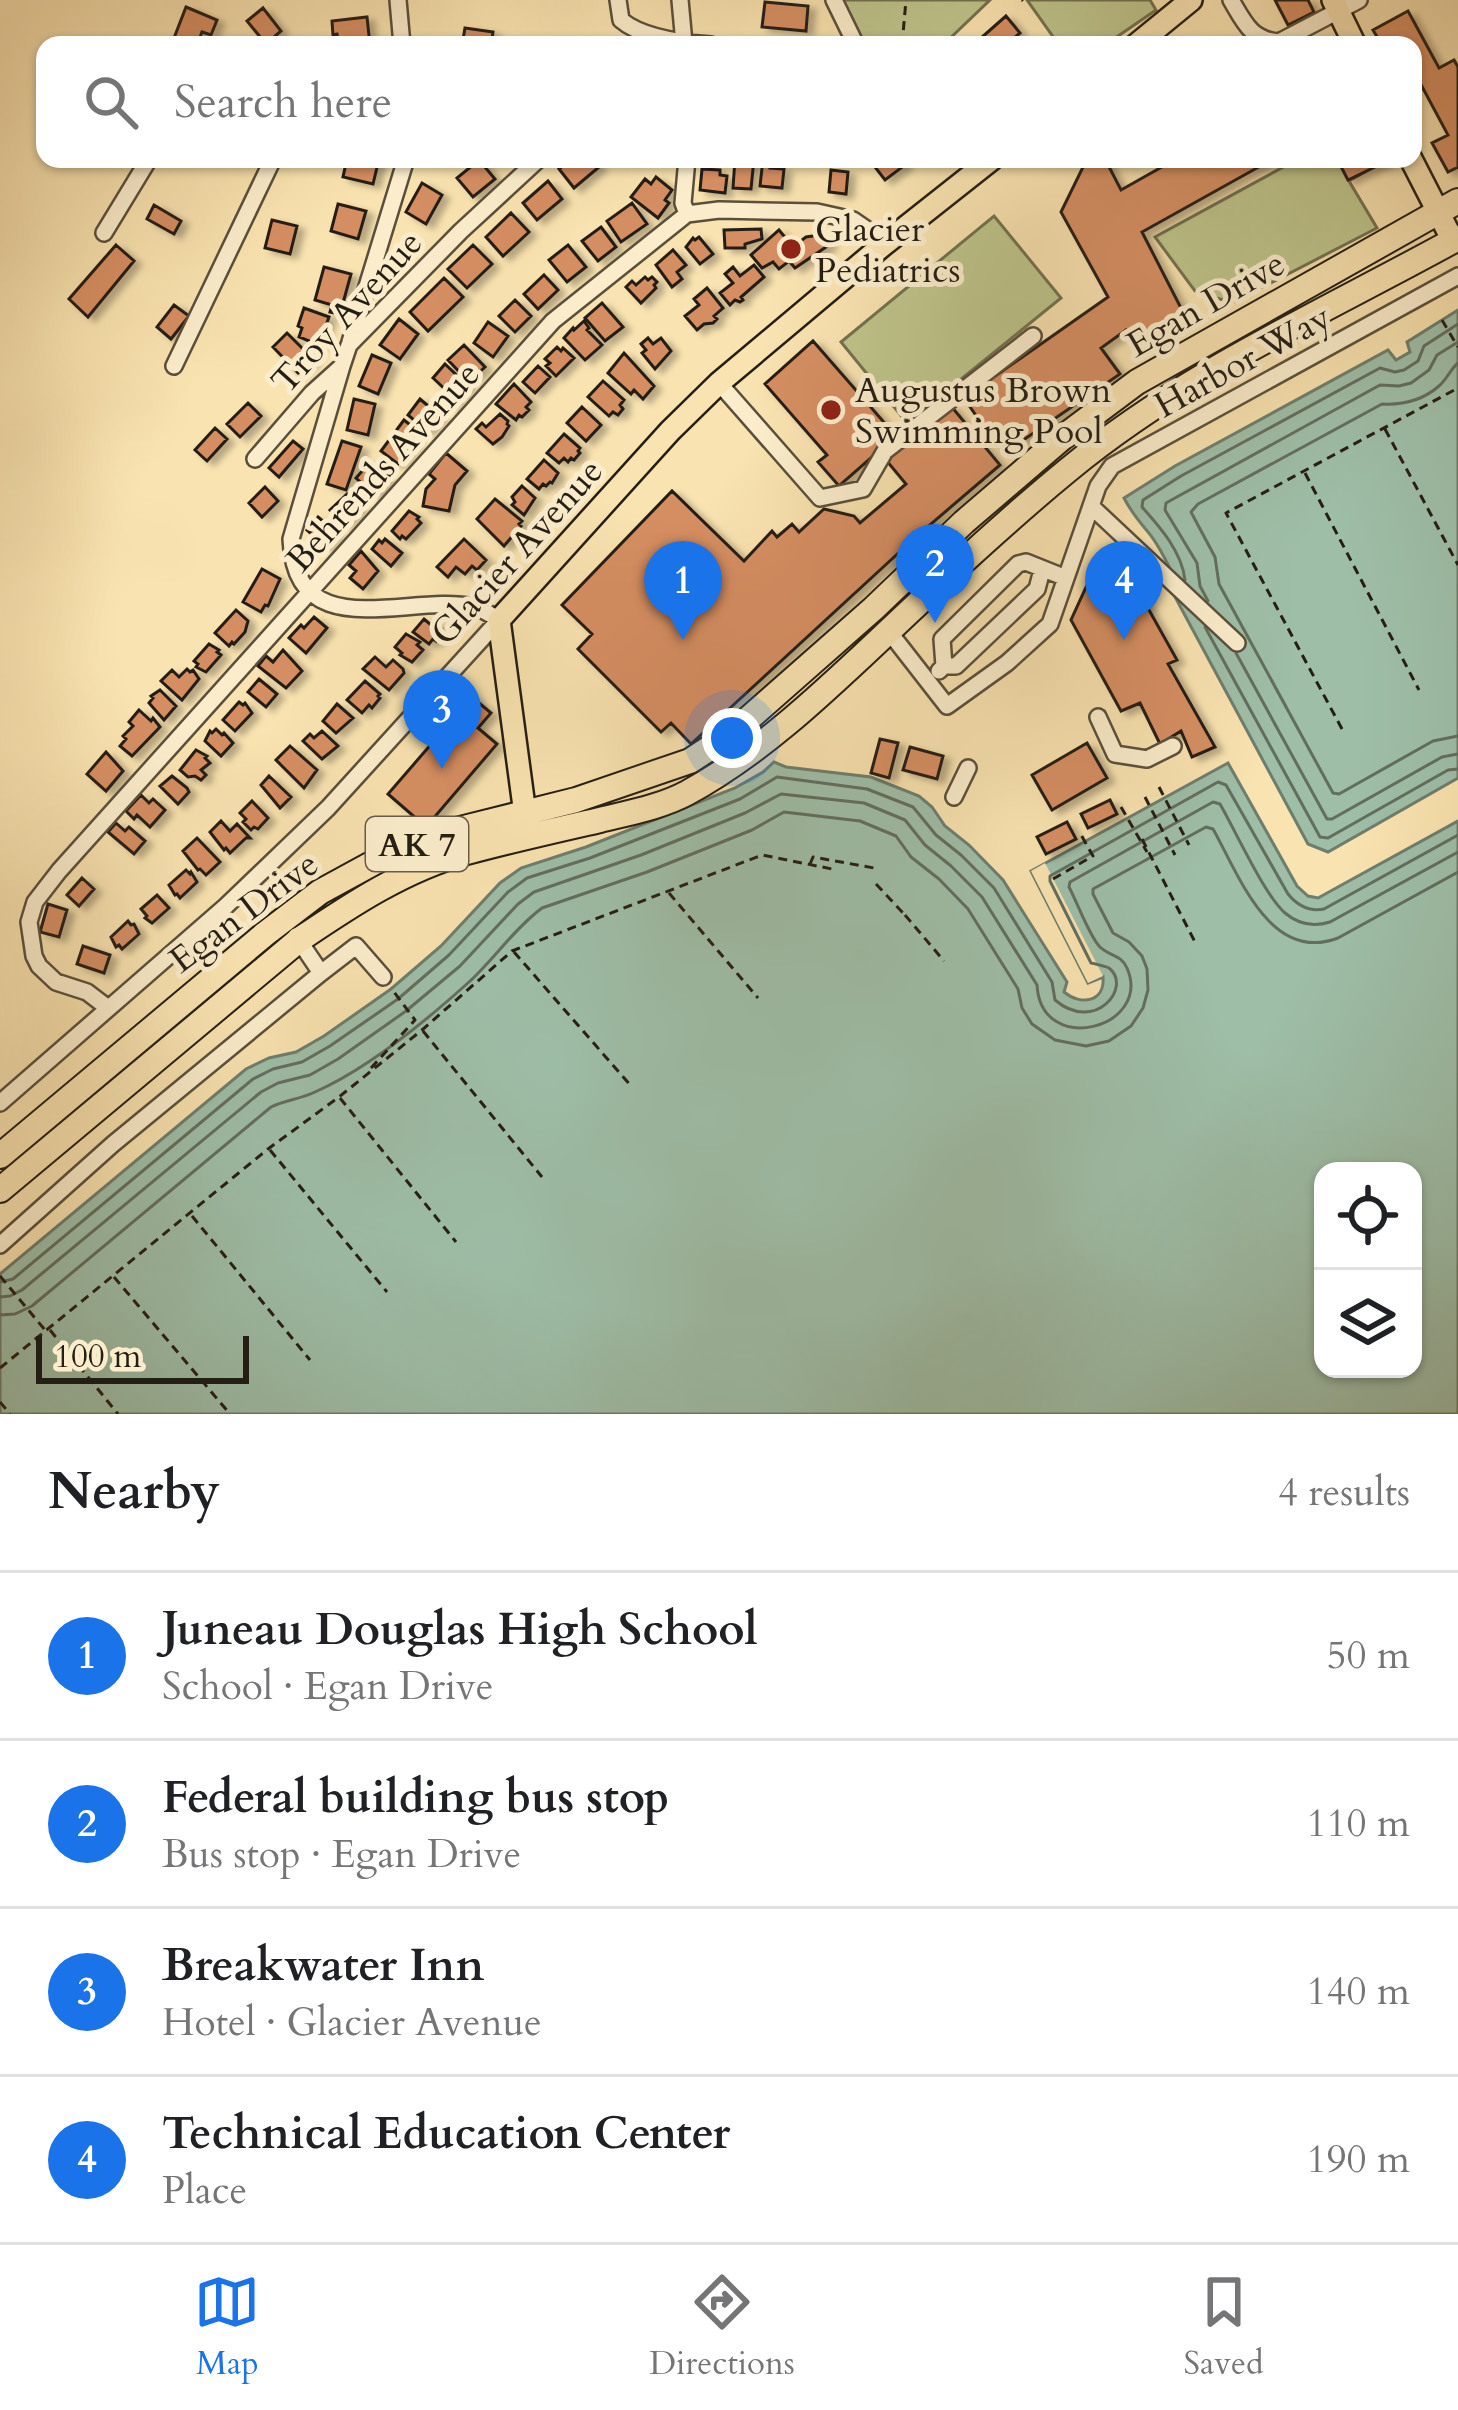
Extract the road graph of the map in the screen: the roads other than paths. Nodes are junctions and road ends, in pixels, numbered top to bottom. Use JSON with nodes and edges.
{"nodes":[{"id":1,"x":398,"y":0,"type":"edge"},
{"id":2,"x":618,"y":0,"type":"edge"},
{"id":3,"x":680,"y":0,"type":"edge"},
{"id":4,"x":834,"y":0,"type":"edge"},
{"id":5,"x":1231,"y":0,"type":"edge"},
{"id":6,"x":1359,"y":0,"type":"edge"},
{"id":7,"x":1178,"y":5,"type":"edge"},
{"id":8,"x":1336,"y":5,"type":"edge"},
{"id":9,"x":401,"y":36,"type":"edge"},
{"id":10,"x":660,"y":36,"type":"edge"},
{"id":11,"x":684,"y":36,"type":"edge"},
{"id":12,"x":852,"y":36,"type":"edge"},
{"id":13,"x":1145,"y":36,"type":"edge"},
{"id":14,"x":1256,"y":36,"type":"edge"},
{"id":15,"x":1288,"y":36,"type":"edge"},
{"id":16,"x":1351,"y":36,"type":"edge"},
{"id":17,"x":144,"y":168,"type":"edge"},
{"id":18,"x":269,"y":168,"type":"edge"},
{"id":19,"x":403,"y":168,"type":"edge"},
{"id":20,"x":528,"y":168,"type":"edge"},
{"id":21,"x":686,"y":168,"type":"edge"},
{"id":22,"x":981,"y":168,"type":"edge"},
{"id":23,"x":1418,"y":168,"type":"edge"},
{"id":24,"x":1448,"y":207,"type":"edge"},
{"id":25,"x":687,"y":214,"type":"junction"},
{"id":26,"x":104,"y":233,"type":"dead end"},
{"id":27,"x":1456,"y":242,"type":"edge"},
{"id":28,"x":882,"y":246,"type":"junction"},
{"id":29,"x":1458,"y":275,"type":"edge"},
{"id":30,"x":1033,"y":336,"type":"dead end"},
{"id":31,"x":349,"y":345,"type":"junction"},
{"id":32,"x":174,"y":366,"type":"dead end"},
{"id":33,"x":342,"y":366,"type":"junction"},
{"id":34,"x":719,"y":383,"type":"junction"},
{"id":35,"x":255,"y":459,"type":"dead end"},
{"id":36,"x":1092,"y":507,"type":"junction"},
{"id":37,"x":1042,"y":570,"type":"junction"},
{"id":38,"x":1066,"y":578,"type":"junction"},
{"id":39,"x":311,"y":592,"type":"junction"},
{"id":40,"x":872,"y":609,"type":"junction"},
{"id":41,"x":499,"y":620,"type":"junction"},
{"id":42,"x":889,"y":631,"type":"junction"},
{"id":43,"x":1237,"y":643,"type":"dead end"},
{"id":44,"x":944,"y":666,"type":"junction"},
{"id":45,"x":928,"y":681,"type":"junction"},
{"id":46,"x":1098,"y":717,"type":"dead end"},
{"id":47,"x":1173,"y":746,"type":"dead end"},
{"id":48,"x":968,"y":768,"type":"dead end"},
{"id":49,"x":954,"y":797,"type":"dead end"},
{"id":50,"x":527,"y":825,"type":"junction"},
{"id":51,"x":291,"y":930,"type":"junction"},
{"id":52,"x":321,"y":973,"type":"junction"},
{"id":53,"x":382,"y":977,"type":"road end"},
{"id":54,"x":108,"y":1008,"type":"junction"},
{"id":55,"x":0,"y":1103,"type":"edge"},
{"id":56,"x":0,"y":1156,"type":"edge"},
{"id":57,"x":0,"y":1190,"type":"edge"},
{"id":58,"x":0,"y":1245,"type":"edge"}],
"edges":[{"from":1,"to":9,"type":"street"},
{"from":2,"to":10,"type":"street"},
{"from":3,"to":11,"type":"street"},
{"from":4,"to":12,"type":"street"},
{"from":5,"to":14,"type":"street"},
{"from":6,"to":8,"type":"street"},
{"from":7,"to":13,"type":"main road"},
{"from":8,"to":15,"type":"street"},
{"from":8,"to":16,"type":"main road"},
{"from":17,"to":26,"type":"street"},
{"from":18,"to":32,"type":"street"},
{"from":19,"to":31,"type":"street"},
{"from":20,"to":31,"type":"street","name":"Troy Avenue"},
{"from":21,"to":25,"type":"street"},
{"from":22,"to":28,"type":"main road","name":"Glacier Avenue"},
{"from":23,"to":24,"type":"main road"},
{"from":24,"to":27,"type":"main road"},
{"from":24,"to":40,"type":"highway","name":"Egan Drive","number":"AK 7"},
{"from":25,"to":28,"type":"street"},
{"from":25,"to":39,"type":"street","name":"Behrends Avenue"},
{"from":27,"to":42,"type":"highway","name":"Egan Drive","number":"AK 7"},
{"from":28,"to":34,"type":"main road","name":"Glacier Avenue"},
{"from":29,"to":36,"type":"street","name":"Harbor Way"},
{"from":30,"to":34,"type":"street"},
{"from":31,"to":33,"type":"street","name":"Troy Avenue"},
{"from":33,"to":35,"type":"street","name":"Troy Avenue"},
{"from":33,"to":39,"type":"street"},
{"from":34,"to":41,"type":"main road","name":"Glacier Avenue"},
{"from":36,"to":38,"type":"street","name":"Harbor Way"},
{"from":36,"to":43,"type":"street"},
{"from":37,"to":38,"type":"street"},
{"from":37,"to":44,"type":"street"},
{"from":37,"to":44,"type":"street"},
{"from":38,"to":45,"type":"street","name":"Harbor Way"},
{"from":39,"to":41,"type":"street"},
{"from":39,"to":54,"type":"street","name":"Behrends Avenue"},
{"from":40,"to":42,"type":"street"},
{"from":40,"to":50,"type":"highway","name":"Egan Drive","number":"AK 7"},
{"from":41,"to":50,"type":"main road"},
{"from":41,"to":54,"type":"street","name":"Glacier Avenue"},
{"from":42,"to":45,"type":"street"},
{"from":42,"to":50,"type":"highway","name":"Egan Drive","number":"AK 7"},
{"from":44,"to":45,"type":"street"},
{"from":46,"to":47,"type":"street"},
{"from":48,"to":49,"type":"street"},
{"from":50,"to":51,"type":"highway","name":"Egan Drive","number":"AK 7"},
{"from":51,"to":52,"type":"street"},
{"from":51,"to":56,"type":"highway","name":"Egan Drive","number":"AK 7"},
{"from":51,"to":57,"type":"highway","name":"Egan Drive","number":"AK 7"},
{"from":52,"to":53,"type":"street"},
{"from":52,"to":58,"type":"street"},
{"from":54,"to":55,"type":"street","name":"Glacier Avenue"}]}
